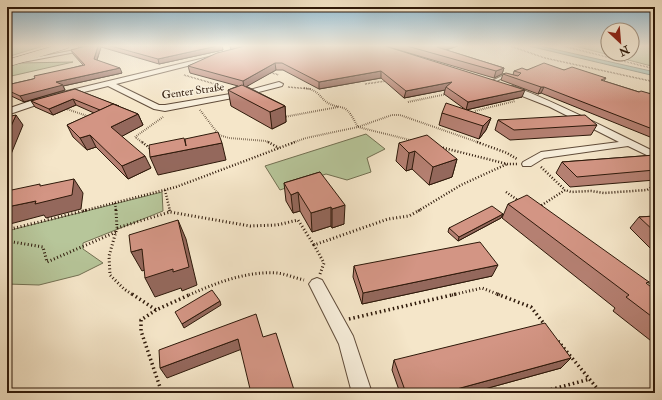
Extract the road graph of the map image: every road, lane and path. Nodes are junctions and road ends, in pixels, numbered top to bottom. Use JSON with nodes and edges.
{"nodes":[{"id":1,"x":187,"y":65,"type":"edge"},
{"id":2,"x":575,"y":65,"type":"edge"},
{"id":3,"x":638,"y":65,"type":"edge"},
{"id":4,"x":169,"y":69,"type":"junction"},
{"id":5,"x":655,"y":69,"type":"edge"},
{"id":6,"x":266,"y":71,"type":"edge"},
{"id":7,"x":387,"y":80,"type":"edge"},
{"id":8,"x":488,"y":80,"type":"joint"},
{"id":9,"x":515,"y":80,"type":"edge"},
{"id":10,"x":655,"y":82,"type":"edge"},
{"id":11,"x":108,"y":83,"type":"junction"},
{"id":12,"x":278,"y":84,"type":"junction"},
{"id":13,"x":365,"y":84,"type":"dead end"},
{"id":14,"x":452,"y":92,"type":"edge"},
{"id":15,"x":245,"y":93,"type":"junction"},
{"id":16,"x":533,"y":97,"type":"junction"},
{"id":17,"x":45,"y":99,"type":"junction"},
{"id":18,"x":323,"y":100,"type":"junction"},
{"id":19,"x":408,"y":102,"type":"dead end"},
{"id":20,"x":195,"y":103,"type":"junction"},
{"id":21,"x":339,"y":106,"type":"junction"},
{"id":22,"x":165,"y":108,"type":"junction"},
{"id":23,"x":324,"y":110,"type":"junction"},
{"id":24,"x":475,"y":111,"type":"edge"},
{"id":25,"x":7,"y":112,"type":"edge"},
{"id":26,"x":281,"y":117,"type":"edge"},
{"id":27,"x":92,"y":118,"type":"edge"},
{"id":28,"x":358,"y":127,"type":"junction"},
{"id":29,"x":219,"y":135,"type":"junction"},
{"id":30,"x":229,"y":138,"type":"junction"},
{"id":31,"x":216,"y":139,"type":"edge"},
{"id":32,"x":223,"y":139,"type":"dead end"},
{"id":33,"x":417,"y":141,"type":"edge"},
{"id":34,"x":630,"y":143,"type":"junction"},
{"id":35,"x":439,"y":146,"type":"edge"},
{"id":36,"x":279,"y":148,"type":"junction"},
{"id":37,"x":155,"y":152,"type":"edge"},
{"id":38,"x":655,"y":156,"type":"edge"},
{"id":39,"x":530,"y":162,"type":"junction"},
{"id":40,"x":506,"y":164,"type":"junction"},
{"id":41,"x":655,"y":185,"type":"edge"},
{"id":42,"x":165,"y":190,"type":"junction"},
{"id":43,"x":564,"y":190,"type":"junction"},
{"id":44,"x":506,"y":192,"type":"dead end"},
{"id":45,"x":115,"y":203,"type":"junction"},
{"id":46,"x":522,"y":203,"type":"edge"},
{"id":47,"x":533,"y":211,"type":"edge"},
{"id":48,"x":170,"y":212,"type":"junction"},
{"id":49,"x":7,"y":230,"type":"edge"},
{"id":50,"x":117,"y":230,"type":"junction"},
{"id":51,"x":7,"y":241,"type":"edge"},
{"id":52,"x":314,"y":245,"type":"junction"},
{"id":53,"x":655,"y":282,"type":"edge"},
{"id":54,"x":643,"y":283,"type":"edge"},
{"id":55,"x":317,"y":284,"type":"junction"},
{"id":56,"x":156,"y":310,"type":"junction"},
{"id":57,"x":337,"y":322,"type":"junction"},
{"id":58,"x":550,"y":331,"type":"edge"},
{"id":59,"x":555,"y":337,"type":"edge"},
{"id":60,"x":590,"y":379,"type":"junction"},
{"id":61,"x":162,"y":393,"type":"edge"},
{"id":62,"x":362,"y":393,"type":"edge"},
{"id":63,"x":538,"y":393,"type":"edge"},
{"id":64,"x":601,"y":393,"type":"edge"}],
"edges":[{"from":1,"to":4,"type":"street"},
{"from":2,"to":10,"type":"path"},
{"from":3,"to":5,"type":"path"},
{"from":4,"to":11,"type":"street"},
{"from":4,"to":15,"type":"path"},
{"from":6,"to":12,"type":"path"},
{"from":7,"to":13,"type":"path"},
{"from":8,"to":9,"type":"lane"},
{"from":8,"to":16,"type":"street"},
{"from":11,"to":17,"type":"street"},
{"from":11,"to":22,"type":"street","name":"Genter Straße"},
{"from":12,"to":15,"type":"street","name":"Genter Straße"},
{"from":12,"to":18,"type":"path"},
{"from":14,"to":19,"type":"path"},
{"from":15,"to":20,"type":"street","name":"Genter Straße"},
{"from":16,"to":24,"type":"path"},
{"from":16,"to":34,"type":"street"},
{"from":17,"to":25,"type":"street"},
{"from":17,"to":27,"type":"path"},
{"from":18,"to":21,"type":"path"},
{"from":18,"to":23,"type":"path"},
{"from":20,"to":22,"type":"street","name":"Genter Straße"},
{"from":20,"to":29,"type":"path"},
{"from":21,"to":23,"type":"path"},
{"from":21,"to":28,"type":"path"},
{"from":22,"to":37,"type":"path"},
{"from":23,"to":26,"type":"path"},
{"from":28,"to":33,"type":"path"},
{"from":28,"to":36,"type":"path"},
{"from":28,"to":39,"type":"path"},
{"from":29,"to":30,"type":"path"},
{"from":29,"to":31,"type":"path"},
{"from":30,"to":32,"type":"path"},
{"from":30,"to":36,"type":"path"},
{"from":34,"to":38,"type":"street"},
{"from":34,"to":39,"type":"street"},
{"from":35,"to":40,"type":"path"},
{"from":36,"to":42,"type":"path"},
{"from":39,"to":40,"type":"path"},
{"from":39,"to":43,"type":"path"},
{"from":40,"to":52,"type":"path"},
{"from":41,"to":43,"type":"path"},
{"from":42,"to":45,"type":"path"},
{"from":42,"to":48,"type":"path"},
{"from":43,"to":47,"type":"path"},
{"from":44,"to":46,"type":"path"},
{"from":45,"to":49,"type":"path"},
{"from":45,"to":50,"type":"path"},
{"from":48,"to":50,"type":"path"},
{"from":48,"to":52,"type":"path"},
{"from":50,"to":51,"type":"path"},
{"from":50,"to":56,"type":"path"},
{"from":52,"to":55,"type":"path"},
{"from":53,"to":54,"type":"path"},
{"from":55,"to":56,"type":"path"},
{"from":55,"to":57,"type":"street"},
{"from":56,"to":61,"type":"path"},
{"from":57,"to":58,"type":"path"},
{"from":57,"to":62,"type":"street"},
{"from":59,"to":60,"type":"path"},
{"from":60,"to":63,"type":"path"},
{"from":60,"to":64,"type":"path"}]}
